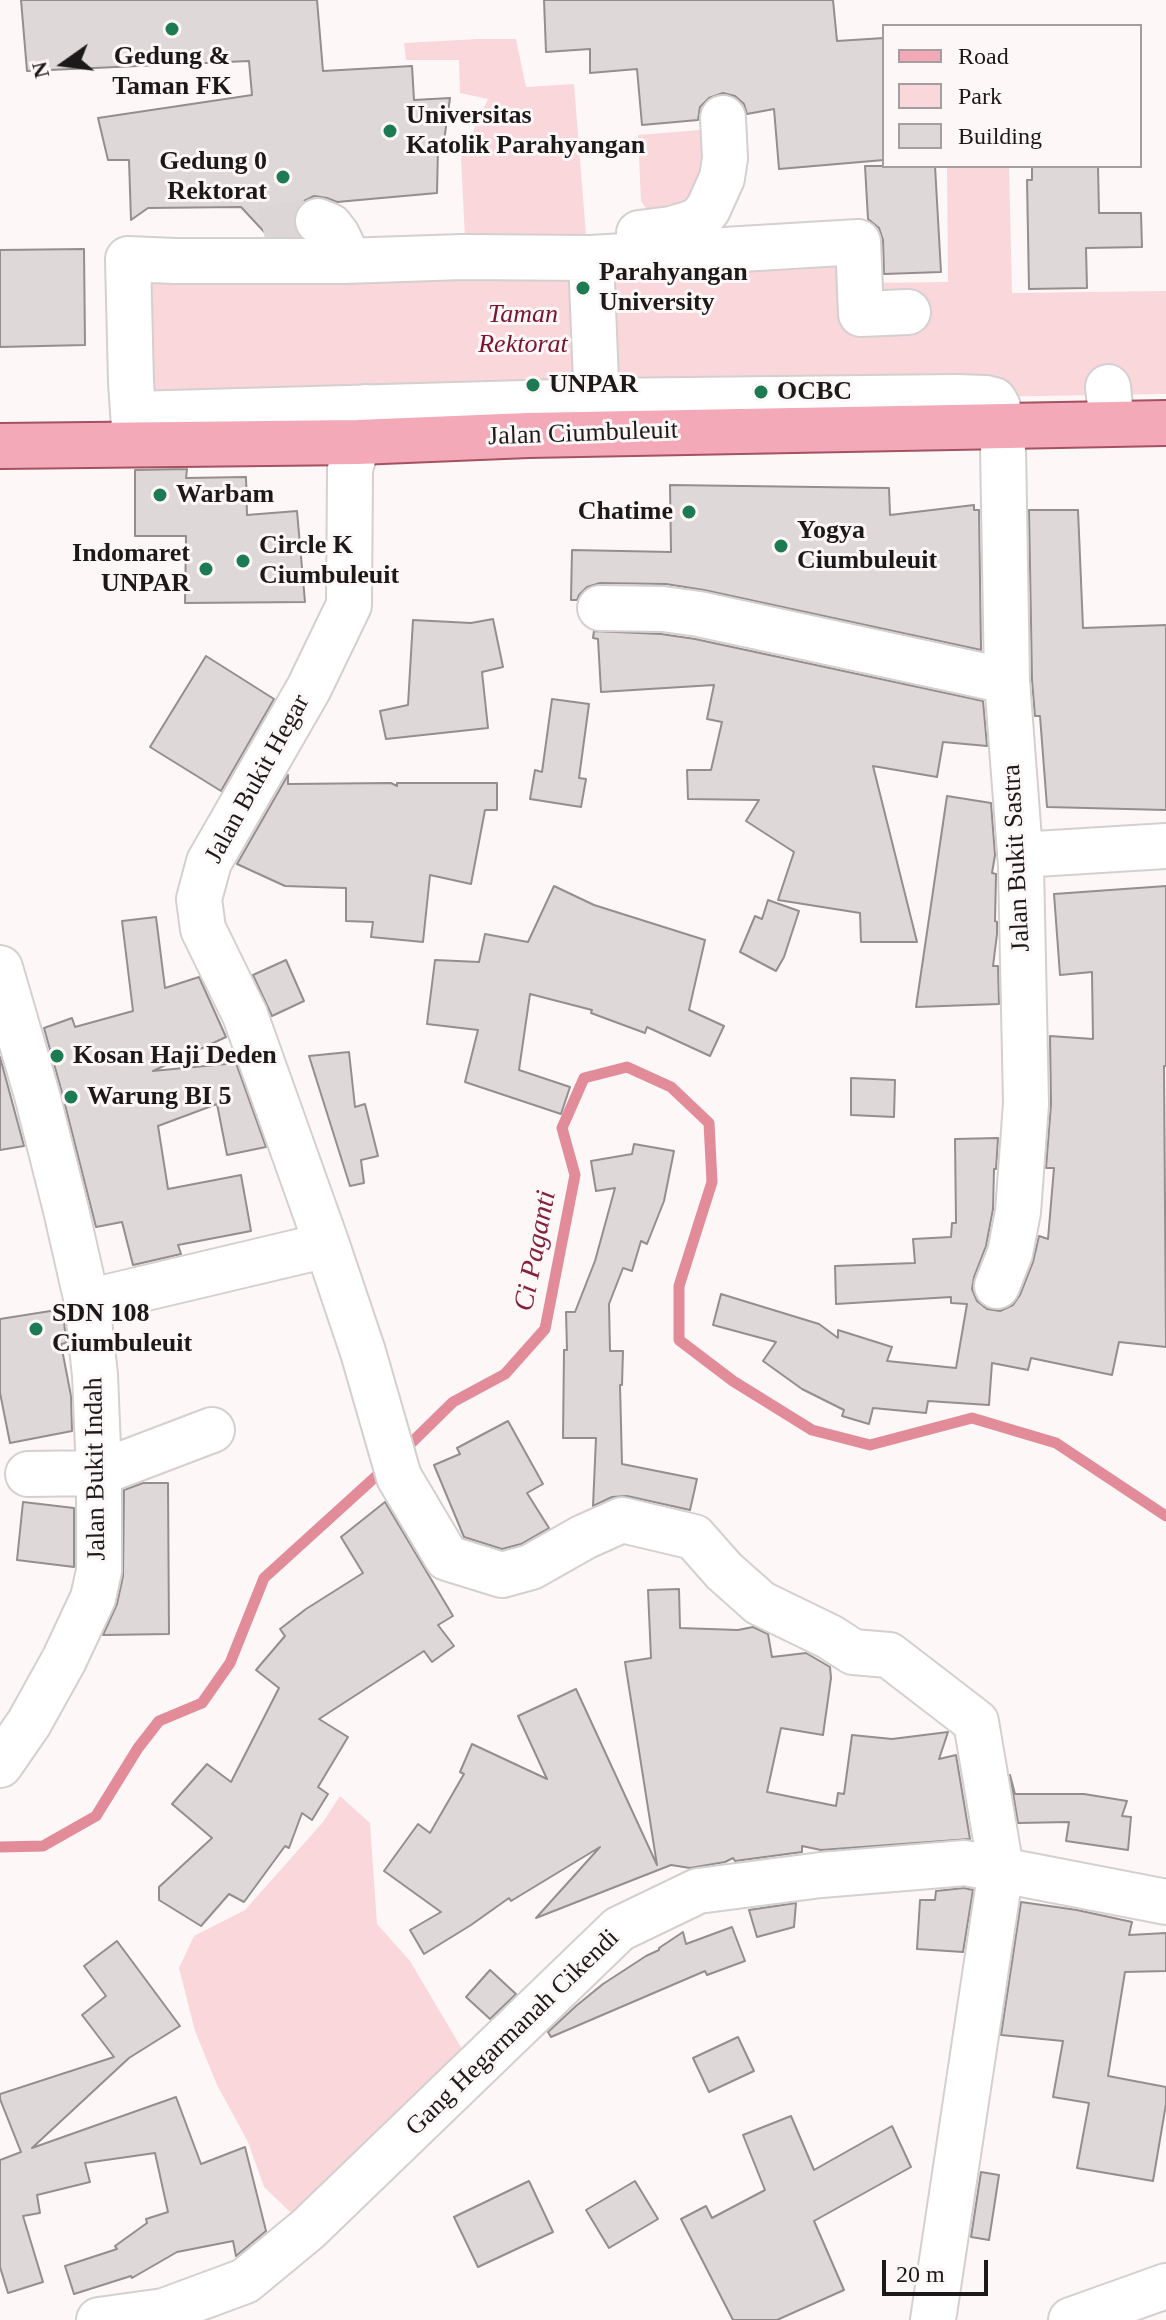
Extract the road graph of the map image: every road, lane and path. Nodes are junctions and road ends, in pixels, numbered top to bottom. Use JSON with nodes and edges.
{"nodes":[{"id":1,"x":723,"y":118,"type":"dead end"},
{"id":2,"x":318,"y":221,"type":"dead end"},
{"id":3,"x":591,"y":258,"type":"junction"},
{"id":4,"x":344,"y":261,"type":"junction"},
{"id":5,"x":908,"y":312,"type":"dead end"},
{"id":6,"x":597,"y":418,"type":"junction"},
{"id":7,"x":1166,"y":423,"type":"edge"},
{"id":8,"x":362,"y":425,"type":"junction"},
{"id":9,"x":1002,"y":427,"type":"junction"},
{"id":10,"x":135,"y":429,"type":"junction"},
{"id":11,"x":0,"y":446,"type":"edge"},
{"id":12,"x":600,"y":608,"type":"dead end"},
{"id":13,"x":1007,"y":681,"type":"junction"},
{"id":14,"x":1166,"y":846,"type":"edge"},
{"id":15,"x":1020,"y":855,"type":"junction"},
{"id":16,"x":0,"y":971,"type":"edge"},
{"id":17,"x":327,"y":1245,"type":"junction"},
{"id":18,"x":997,"y":1286,"type":"dead end"},
{"id":19,"x":87,"y":1302,"type":"junction"},
{"id":20,"x":212,"y":1430,"type":"dead end"},
{"id":21,"x":99,"y":1473,"type":"junction"},
{"id":22,"x":28,"y":1474,"type":"dead end"},
{"id":23,"x":14,"y":1717,"type":"edge"},
{"id":24,"x":0,"y":1765,"type":"edge"},
{"id":25,"x":1001,"y":1869,"type":"junction"},
{"id":26,"x":1166,"y":1902,"type":"edge"},
{"id":27,"x":1166,"y":2286,"type":"edge"},
{"id":28,"x":99,"y":2320,"type":"edge"},
{"id":29,"x":933,"y":2320,"type":"edge"},
{"id":30,"x":1071,"y":2320,"type":"edge"}],
"edges":[{"from":1,"to":3,"type":"street"},
{"from":2,"to":4,"type":"street"},
{"from":3,"to":4,"type":"street"},
{"from":3,"to":5,"type":"street"},
{"from":3,"to":6,"type":"street"},
{"from":4,"to":10,"type":"street"},
{"from":6,"to":8,"type":"main road","name":"Jalan Ciumbuleuit"},
{"from":6,"to":9,"type":"main road","name":"Jalan Ciumbuleuit"},
{"from":7,"to":9,"type":"main road","name":"Jalan Ciumbuleuit"},
{"from":8,"to":10,"type":"main road","name":"Jalan Ciumbuleuit"},
{"from":8,"to":17,"type":"street","name":"Jalan Bukit Hegar"},
{"from":9,"to":13,"type":"street","name":"Jalan Bukit Sastra"},
{"from":10,"to":11,"type":"main road","name":"Jalan Ciumbuleuit"},
{"from":12,"to":13,"type":"street"},
{"from":13,"to":15,"type":"street","name":"Jalan Bukit Sastra"},
{"from":14,"to":15,"type":"street"},
{"from":15,"to":18,"type":"street","name":"Jalan Bukit Sastra"},
{"from":16,"to":19,"type":"street","name":"Jalan Bukit Indah"},
{"from":17,"to":19,"type":"street"},
{"from":17,"to":25,"type":"street","name":"Jalan Bukit Hegar"},
{"from":19,"to":21,"type":"street","name":"Jalan Bukit Indah"},
{"from":20,"to":21,"type":"street"},
{"from":21,"to":22,"type":"street"},
{"from":21,"to":23,"type":"street","name":"Jalan Bukit Indah"},
{"from":23,"to":24,"type":"street","name":"Jalan Bukit Indah"},
{"from":25,"to":26,"type":"street","name":"Gang Hegarmanah Cikendi"},
{"from":25,"to":28,"type":"street","name":"Gang Hegarmanah Cikendi"},
{"from":25,"to":29,"type":"street","name":"Jalan Bukit Hegar"},
{"from":27,"to":30,"type":"street"}]}
